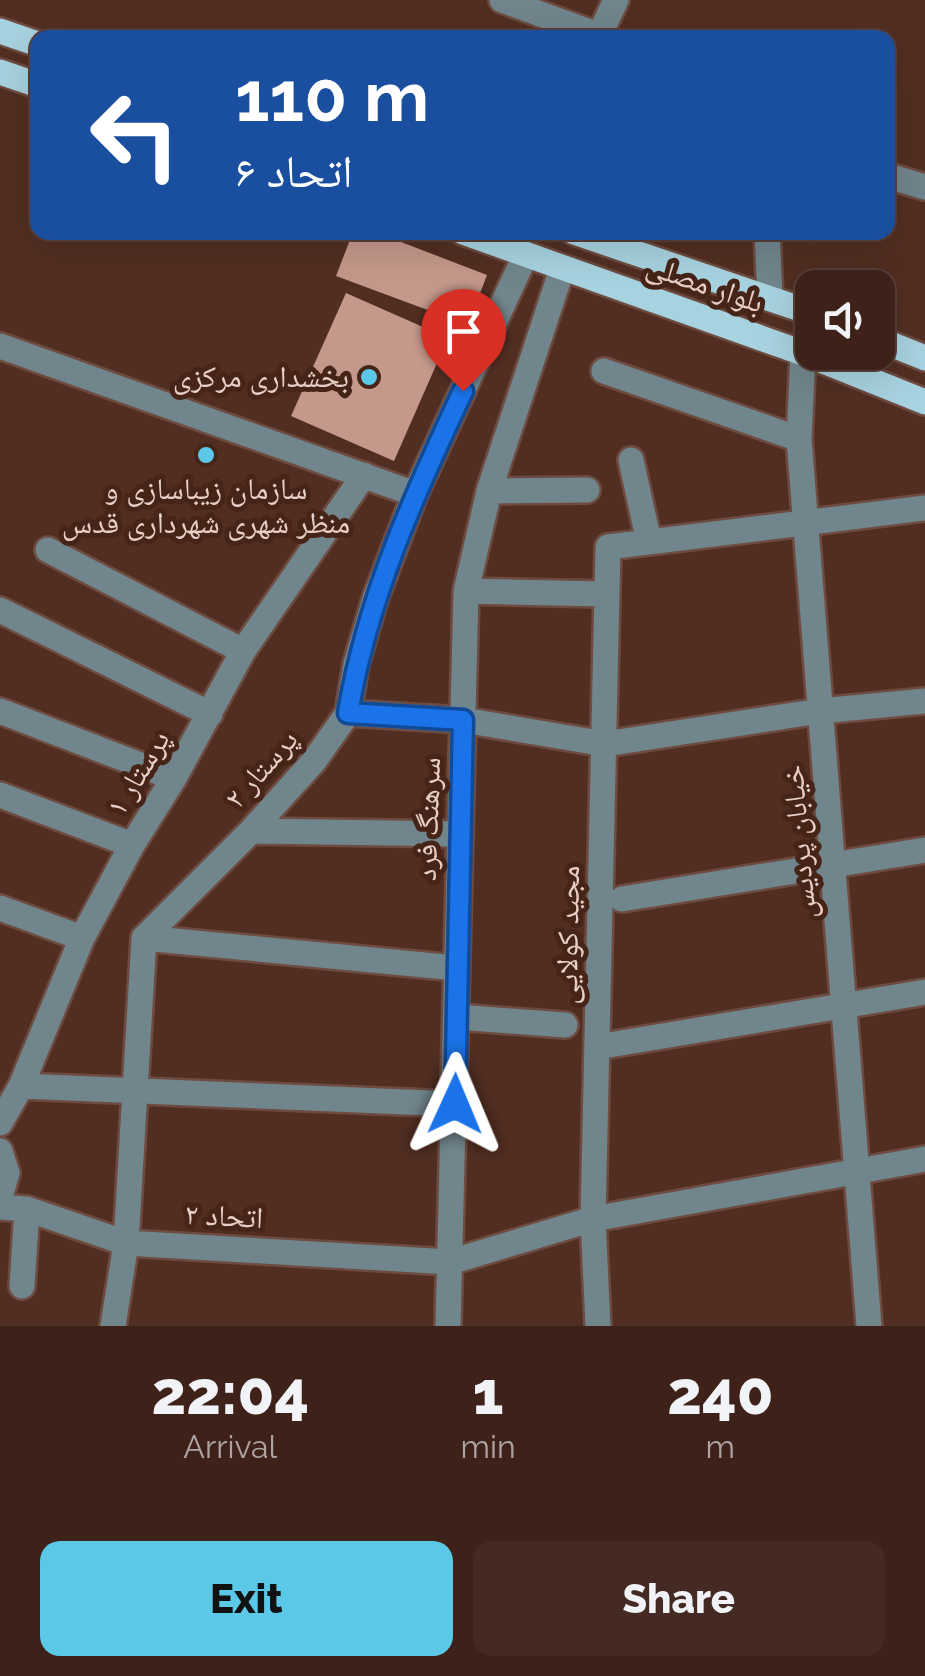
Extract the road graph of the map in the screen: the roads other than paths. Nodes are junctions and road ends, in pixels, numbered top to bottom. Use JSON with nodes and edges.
{"nodes":[{"id":1,"x":502,"y":0,"type":"edge"},
{"id":2,"x":616,"y":0,"type":"edge"},
{"id":3,"x":582,"y":30,"type":"edge"},
{"id":4,"x":601,"y":30,"type":"edge"},
{"id":5,"x":0,"y":31,"type":"edge"},
{"id":6,"x":30,"y":41,"type":"edge"},
{"id":7,"x":0,"y":72,"type":"edge"},
{"id":8,"x":30,"y":82,"type":"edge"},
{"id":9,"x":895,"y":178,"type":"edge"},
{"id":10,"x":925,"y":187,"type":"edge"},
{"id":11,"x":598,"y":240,"type":"edge"},
{"id":12,"x":767,"y":240,"type":"edge"},
{"id":13,"x":528,"y":244,"type":"edge"},
{"id":14,"x":562,"y":268,"type":"junction"},
{"id":15,"x":770,"y":296,"type":"junction"},
{"id":16,"x":795,"y":307,"type":"edge"},
{"id":17,"x":0,"y":346,"type":"edge"},
{"id":18,"x":895,"y":346,"type":"edge"},
{"id":19,"x":795,"y":350,"type":"edge"},
{"id":20,"x":925,"y":358,"type":"edge"},
{"id":21,"x":802,"y":370,"type":"edge"},
{"id":22,"x":845,"y":370,"type":"edge"},
{"id":23,"x":604,"y":371,"type":"dead end"},
{"id":24,"x":925,"y":402,"type":"edge"},
{"id":25,"x":799,"y":439,"type":"junction"},
{"id":26,"x":631,"y":460,"type":"dead end"},
{"id":27,"x":364,"y":475,"type":"junction"},
{"id":28,"x":587,"y":490,"type":"dead end"},
{"id":29,"x":489,"y":491,"type":"junction"},
{"id":30,"x":415,"y":494,"type":"junction"},
{"id":31,"x":925,"y":508,"type":"edge"},
{"id":32,"x":805,"y":523,"type":"junction"},
{"id":33,"x":650,"y":542,"type":"junction"},
{"id":34,"x":48,"y":550,"type":"dead end"},
{"id":35,"x":466,"y":591,"type":"junction"},
{"id":36,"x":604,"y":594,"type":"junction"},
{"id":37,"x":0,"y":610,"type":"edge"},
{"id":38,"x":243,"y":651,"type":"junction"},
{"id":39,"x":925,"y":701,"type":"edge"},
{"id":40,"x":0,"y":711,"type":"edge"},
{"id":41,"x":820,"y":711,"type":"junction"},
{"id":42,"x":348,"y":713,"type":"junction"},
{"id":43,"x":210,"y":714,"type":"junction"},
{"id":44,"x":463,"y":720,"type":"junction"},
{"id":45,"x":605,"y":744,"type":"junction"},
{"id":46,"x":174,"y":778,"type":"junction"},
{"id":47,"x":0,"y":796,"type":"edge"},
{"id":48,"x":251,"y":831,"type":"junction"},
{"id":49,"x":460,"y":834,"type":"junction"},
{"id":50,"x":132,"y":844,"type":"junction"},
{"id":51,"x":925,"y":850,"type":"edge"},
{"id":52,"x":834,"y":866,"type":"junction"},
{"id":53,"x":622,"y":899,"type":"dead end"},
{"id":54,"x":0,"y":908,"type":"edge"},
{"id":55,"x":82,"y":938,"type":"junction"},
{"id":56,"x":144,"y":938,"type":"junction"},
{"id":57,"x":456,"y":968,"type":"junction"},
{"id":58,"x":925,"y":992,"type":"edge"},
{"id":59,"x":845,"y":1006,"type":"junction"},
{"id":60,"x":457,"y":1017,"type":"junction"},
{"id":61,"x":565,"y":1025,"type":"dead end"},
{"id":62,"x":598,"y":1048,"type":"junction"},
{"id":63,"x":21,"y":1086,"type":"junction"},
{"id":64,"x":137,"y":1090,"type":"junction"},
{"id":65,"x":455,"y":1104,"type":"junction"},
{"id":66,"x":0,"y":1123,"type":"edge"},
{"id":67,"x":0,"y":1151,"type":"edge"},
{"id":68,"x":925,"y":1159,"type":"edge"},
{"id":69,"x":859,"y":1173,"type":"junction"},
{"id":70,"x":0,"y":1196,"type":"edge"},
{"id":71,"x":0,"y":1207,"type":"edge"},
{"id":72,"x":27,"y":1209,"type":"junction"},
{"id":73,"x":593,"y":1219,"type":"junction"},
{"id":74,"x":126,"y":1243,"type":"junction"},
{"id":75,"x":450,"y":1262,"type":"junction"},
{"id":76,"x":22,"y":1286,"type":"dead end"},
{"id":77,"x":113,"y":1326,"type":"edge"},
{"id":78,"x":448,"y":1326,"type":"edge"},
{"id":79,"x":598,"y":1326,"type":"edge"},
{"id":80,"x":869,"y":1326,"type":"edge"}],
"edges":[{"from":1,"to":3,"type":"street"},
{"from":2,"to":4,"type":"street"},
{"from":5,"to":6,"type":"main road"},
{"from":7,"to":8,"type":"main road"},
{"from":9,"to":10,"type":"street"},
{"from":11,"to":15,"type":"main road","name":"بلوار مصلی"},
{"from":12,"to":15,"type":"street"},
{"from":13,"to":14,"type":"main road","name":"بلوار مصلی"},
{"from":13,"to":30,"type":"street","name":"پرستار ۲"},
{"from":14,"to":19,"type":"main road","name":"بلوار مصلی"},
{"from":14,"to":29,"type":"street","name":"سرهنگ فرد"},
{"from":15,"to":16,"type":"main road","name":"بلوار مصلی"},
{"from":17,"to":27,"type":"street"},
{"from":18,"to":20,"type":"main road"},
{"from":21,"to":25,"type":"street","name":"خیابان پردیس"},
{"from":22,"to":24,"type":"main road","name":"بلوار مصلی"},
{"from":23,"to":25,"type":"street"},
{"from":25,"to":32,"type":"street","name":"خیابان پردیس"},
{"from":26,"to":33,"type":"street"},
{"from":27,"to":30,"type":"street"},
{"from":27,"to":38,"type":"street","name":"پرستار ۱"},
{"from":28,"to":29,"type":"street"},
{"from":29,"to":35,"type":"street","name":"سرهنگ فرد"},
{"from":30,"to":42,"type":"street","name":"پرستار ۲"},
{"from":31,"to":32,"type":"street"},
{"from":32,"to":33,"type":"street"},
{"from":32,"to":41,"type":"street","name":"خیابان پردیس"},
{"from":33,"to":36,"type":"street","name":"مجید کولایی"},
{"from":34,"to":38,"type":"street"},
{"from":35,"to":36,"type":"street"},
{"from":35,"to":44,"type":"street","name":"سرهنگ فرد"},
{"from":36,"to":45,"type":"street","name":"مجید کولایی"},
{"from":37,"to":43,"type":"street"},
{"from":38,"to":43,"type":"street","name":"پرستار ۱"},
{"from":39,"to":41,"type":"street"},
{"from":40,"to":46,"type":"street"},
{"from":41,"to":45,"type":"street"},
{"from":41,"to":52,"type":"street","name":"خیابان پردیس"},
{"from":42,"to":44,"type":"street"},
{"from":42,"to":48,"type":"street","name":"پرستار ۲"},
{"from":43,"to":46,"type":"street","name":"پرستار ۱"},
{"from":44,"to":45,"type":"street"},
{"from":44,"to":49,"type":"street","name":"سرهنگ فرد"},
{"from":45,"to":62,"type":"street","name":"مجید کولایی"},
{"from":46,"to":50,"type":"street","name":"پرستار ۱"},
{"from":47,"to":50,"type":"street"},
{"from":48,"to":49,"type":"street"},
{"from":48,"to":56,"type":"street","name":"پرستار ۲"},
{"from":49,"to":57,"type":"street","name":"سرهنگ فرد"},
{"from":50,"to":55,"type":"street","name":"پرستار ۱"},
{"from":51,"to":52,"type":"street"},
{"from":52,"to":53,"type":"street"},
{"from":52,"to":59,"type":"street","name":"خیابان پردیس"},
{"from":54,"to":55,"type":"street"},
{"from":55,"to":63,"type":"street","name":"پرستار ۱"},
{"from":56,"to":57,"type":"street"},
{"from":56,"to":64,"type":"street"},
{"from":57,"to":60,"type":"street","name":"سرهنگ فرد"},
{"from":58,"to":59,"type":"street"},
{"from":59,"to":62,"type":"street"},
{"from":59,"to":69,"type":"street","name":"خیابان پردیس"},
{"from":60,"to":61,"type":"street"},
{"from":60,"to":65,"type":"street","name":"سرهنگ فرد"},
{"from":62,"to":73,"type":"street","name":"مجید کولایی"},
{"from":63,"to":64,"type":"street"},
{"from":63,"to":66,"type":"street","name":"پرستار ۱"},
{"from":64,"to":65,"type":"street"},
{"from":64,"to":74,"type":"street"},
{"from":65,"to":75,"type":"street","name":"سرهنگ فرد"},
{"from":67,"to":70,"type":"street"},
{"from":68,"to":69,"type":"street"},
{"from":69,"to":73,"type":"street"},
{"from":69,"to":80,"type":"street","name":"خیابان پردیس"},
{"from":71,"to":72,"type":"street","name":"اتحاد ۲"},
{"from":72,"to":74,"type":"street","name":"اتحاد ۲"},
{"from":72,"to":76,"type":"street"},
{"from":73,"to":75,"type":"street"},
{"from":73,"to":79,"type":"street","name":"مجید کولایی"},
{"from":74,"to":75,"type":"street","name":"اتحاد ۲"},
{"from":74,"to":77,"type":"street"},
{"from":75,"to":78,"type":"street","name":"سرهنگ فرد"}]}
